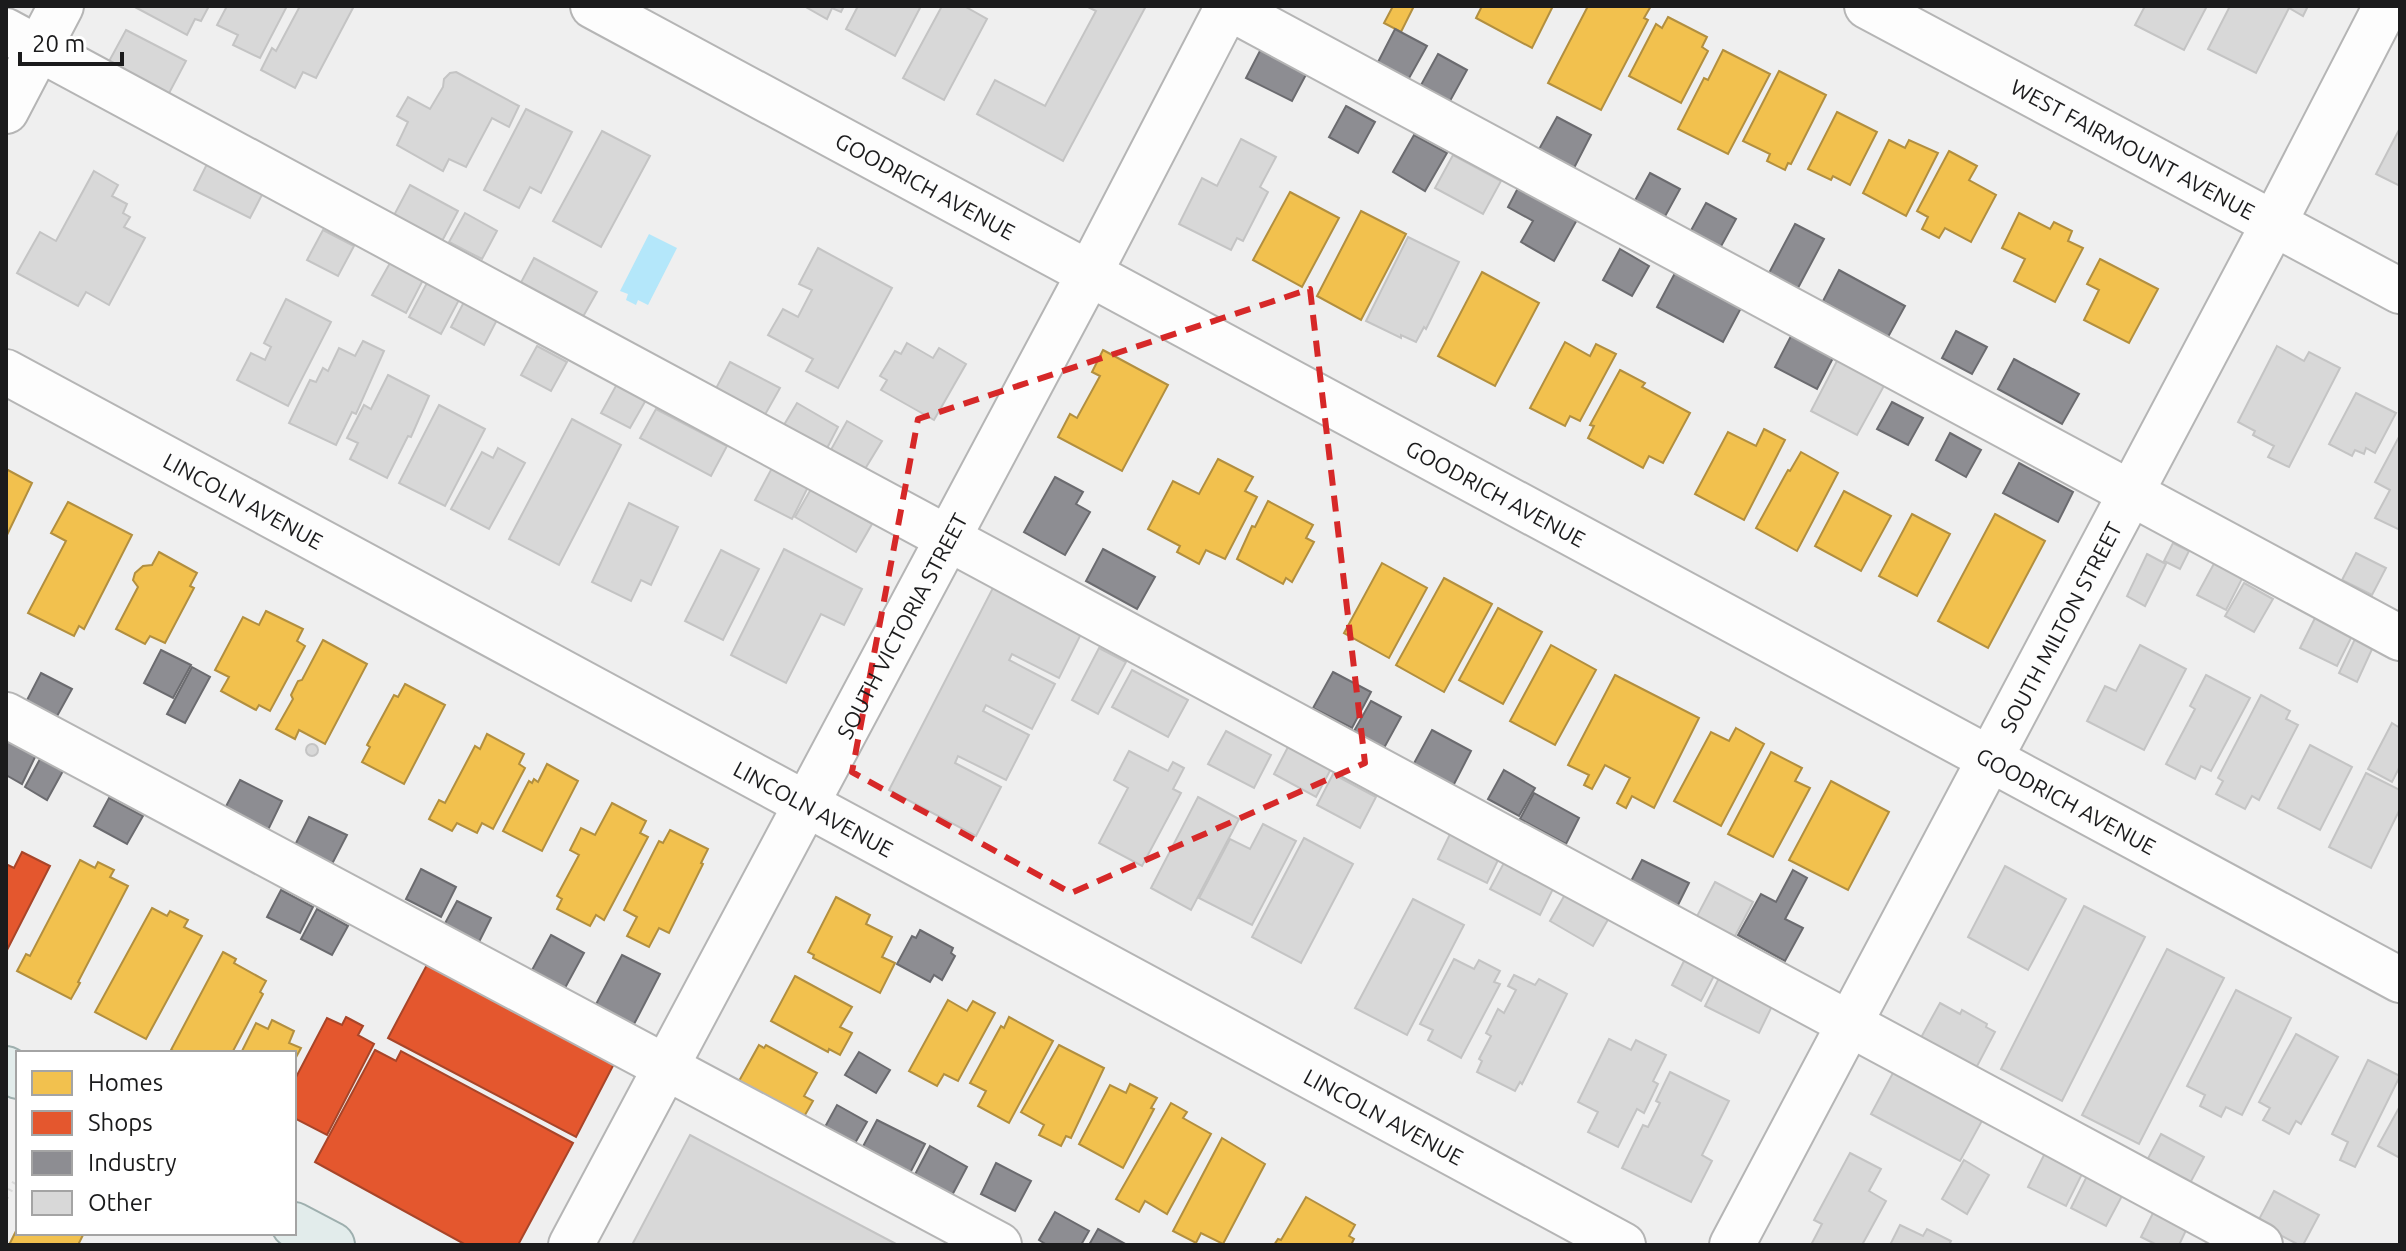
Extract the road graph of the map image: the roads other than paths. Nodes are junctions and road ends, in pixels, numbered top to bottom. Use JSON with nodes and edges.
{"nodes":[{"id":1,"x":61,"y":6,"type":"edge"},
{"id":2,"x":593,"y":6,"type":"edge"},
{"id":3,"x":1227,"y":6,"type":"edge"},
{"id":4,"x":1867,"y":6,"type":"edge"},
{"id":5,"x":2386,"y":6,"type":"edge"},
{"id":6,"x":22,"y":40,"type":"edge"},
{"id":7,"x":6,"y":111,"type":"edge"},
{"id":8,"x":2274,"y":223,"type":"junction"},
{"id":9,"x":1090,"y":272,"type":"junction"},
{"id":10,"x":2400,"y":291,"type":"edge"},
{"id":11,"x":6,"y":372,"type":"edge"},
{"id":12,"x":2131,"y":493,"type":"junction"},
{"id":13,"x":949,"y":537,"type":"junction"},
{"id":14,"x":2400,"y":638,"type":"edge"},
{"id":15,"x":6,"y":715,"type":"edge"},
{"id":16,"x":1989,"y":760,"type":"junction"},
{"id":17,"x":805,"y":802,"type":"junction"},
{"id":18,"x":2400,"y":980,"type":"edge"},
{"id":19,"x":1850,"y":1024,"type":"junction"},
{"id":20,"x":666,"y":1067,"type":"junction"},
{"id":21,"x":296,"y":1226,"type":"edge"},
{"id":22,"x":332,"y":1245,"type":"edge"},
{"id":23,"x":571,"y":1245,"type":"edge"},
{"id":24,"x":999,"y":1245,"type":"edge"},
{"id":25,"x":1623,"y":1245,"type":"edge"},
{"id":26,"x":1732,"y":1245,"type":"edge"},
{"id":27,"x":2260,"y":1245,"type":"edge"}],
"edges":[{"from":1,"to":6,"type":"street"},
{"from":2,"to":9,"type":"street","name":"GOODRICH AVENUE"},
{"from":3,"to":9,"type":"street","name":"SOUTH VICTORIA STREET"},
{"from":3,"to":12,"type":"street"},
{"from":4,"to":8,"type":"street","name":"WEST FAIRMOUNT AVENUE"},
{"from":5,"to":8,"type":"street","name":"SOUTH MILTON STREET"},
{"from":6,"to":7,"type":"street"},
{"from":6,"to":13,"type":"street"},
{"from":8,"to":10,"type":"street","name":"WEST FAIRMOUNT AVENUE"},
{"from":8,"to":12,"type":"street","name":"SOUTH MILTON STREET"},
{"from":9,"to":13,"type":"street","name":"SOUTH VICTORIA STREET"},
{"from":9,"to":16,"type":"street","name":"GOODRICH AVENUE"},
{"from":11,"to":17,"type":"street","name":"LINCOLN AVENUE"},
{"from":12,"to":14,"type":"street"},
{"from":12,"to":16,"type":"street","name":"SOUTH MILTON STREET"},
{"from":13,"to":17,"type":"street","name":"SOUTH VICTORIA STREET"},
{"from":13,"to":19,"type":"street"},
{"from":15,"to":20,"type":"street"},
{"from":16,"to":18,"type":"street","name":"GOODRICH AVENUE"},
{"from":16,"to":19,"type":"street","name":"SOUTH MILTON STREET"},
{"from":17,"to":20,"type":"street","name":"SOUTH VICTORIA STREET"},
{"from":17,"to":25,"type":"street","name":"LINCOLN AVENUE"},
{"from":19,"to":26,"type":"street","name":"SOUTH MILTON STREET"},
{"from":19,"to":27,"type":"street"},
{"from":20,"to":23,"type":"street","name":"SOUTH VICTORIA STREET"},
{"from":20,"to":24,"type":"street"},
{"from":21,"to":22,"type":"main road"}]}
